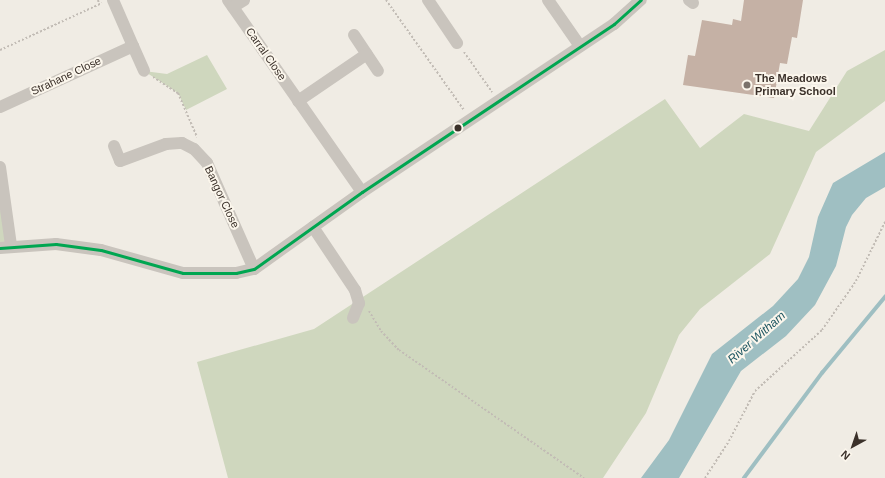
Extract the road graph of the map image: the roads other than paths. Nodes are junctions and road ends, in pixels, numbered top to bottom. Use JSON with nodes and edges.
{"nodes":[{"id":1,"x":113,"y":0,"type":"edge"},
{"id":2,"x":244,"y":0,"type":"edge"},
{"id":3,"x":428,"y":0,"type":"edge"},
{"id":4,"x":548,"y":0,"type":"edge"},
{"id":5,"x":641,"y":0,"type":"edge"},
{"id":6,"x":230,"y":4,"type":"edge"},
{"id":7,"x":354,"y":35,"type":"dead end"},
{"id":8,"x":457,"y":42,"type":"road end"},
{"id":9,"x":133,"y":46,"type":"junction"},
{"id":10,"x":580,"y":46,"type":"junction"},
{"id":11,"x":367,"y":54,"type":"junction"},
{"id":12,"x":144,"y":71,"type":"road end"},
{"id":13,"x":378,"y":71,"type":"dead end"},
{"id":14,"x":298,"y":101,"type":"junction"},
{"id":15,"x":0,"y":107,"type":"edge"},
{"id":16,"x":114,"y":146,"type":"dead end"},
{"id":17,"x":0,"y":167,"type":"edge"},
{"id":18,"x":362,"y":192,"type":"junction"},
{"id":19,"x":313,"y":227,"type":"junction"},
{"id":20,"x":6,"y":246,"type":"edge"},
{"id":21,"x":254,"y":269,"type":"junction"},
{"id":22,"x":353,"y":318,"type":"dead end"}],
"edges":[{"from":1,"to":9,"type":"street"},
{"from":2,"to":6,"type":"street","name":"Carral Close"},
{"from":3,"to":8,"type":"street"},
{"from":4,"to":10,"type":"street"},
{"from":5,"to":10,"type":"street"},
{"from":6,"to":14,"type":"street","name":"Carral Close"},
{"from":7,"to":11,"type":"street"},
{"from":9,"to":12,"type":"street"},
{"from":9,"to":15,"type":"street","name":"Strahane Close"},
{"from":10,"to":18,"type":"street"},
{"from":11,"to":13,"type":"street"},
{"from":11,"to":14,"type":"street"},
{"from":14,"to":18,"type":"street","name":"Carral Close"},
{"from":16,"to":21,"type":"street","name":"Bangor Close"},
{"from":17,"to":20,"type":"street"},
{"from":18,"to":19,"type":"street"},
{"from":19,"to":21,"type":"street"},
{"from":19,"to":22,"type":"street"},
{"from":20,"to":21,"type":"street"}]}
